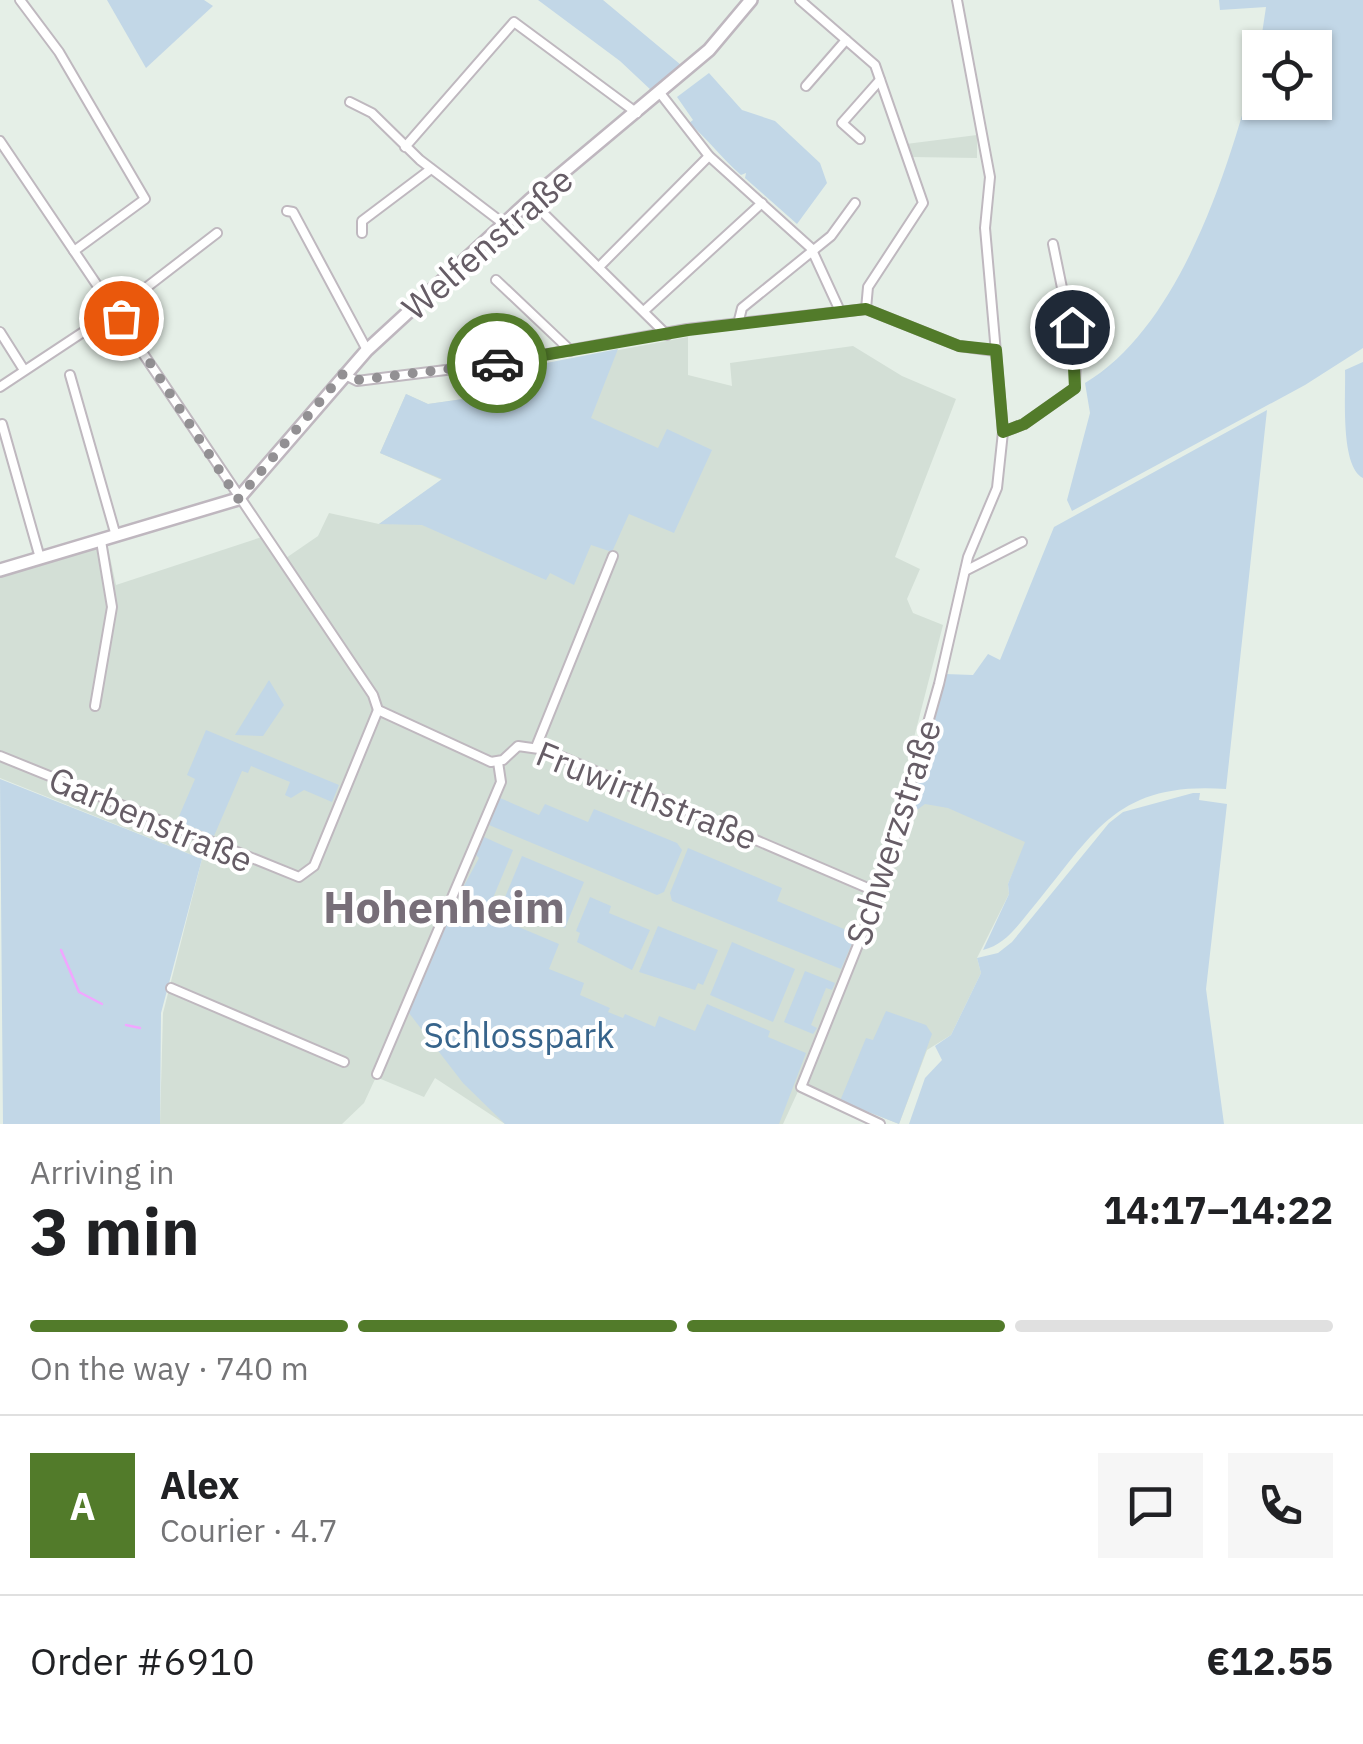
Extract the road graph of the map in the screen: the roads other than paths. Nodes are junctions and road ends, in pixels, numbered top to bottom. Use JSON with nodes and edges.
{"nodes":[{"id":1,"x":20,"y":0,"type":"edge"},
{"id":2,"x":751,"y":0,"type":"edge"},
{"id":3,"x":800,"y":0,"type":"edge"},
{"id":4,"x":956,"y":0,"type":"edge"},
{"id":5,"x":822,"y":1,"type":"edge"},
{"id":6,"x":814,"y":10,"type":"junction"},
{"id":7,"x":846,"y":40,"type":"junction"},
{"id":8,"x":880,"y":80,"type":"junction"},
{"id":9,"x":806,"y":86,"type":"dead end"},
{"id":10,"x":660,"y":93,"type":"junction"},
{"id":11,"x":350,"y":102,"type":"dead end"},
{"id":12,"x":637,"y":112,"type":"junction"},
{"id":13,"x":860,"y":138,"type":"dead end"},
{"id":14,"x":0,"y":141,"type":"edge"},
{"id":15,"x":405,"y":146,"type":"junction"},
{"id":16,"x":708,"y":156,"type":"junction"},
{"id":17,"x":431,"y":169,"type":"junction"},
{"id":18,"x":530,"y":200,"type":"junction"},
{"id":19,"x":762,"y":203,"type":"junction"},
{"id":20,"x":855,"y":204,"type":"dead end"},
{"id":21,"x":287,"y":211,"type":"dead end"},
{"id":22,"x":504,"y":224,"type":"junction"},
{"id":23,"x":362,"y":232,"type":"dead end"},
{"id":24,"x":217,"y":234,"type":"dead end"},
{"id":25,"x":1053,"y":244,"type":"dead end"},
{"id":26,"x":811,"y":248,"type":"junction"},
{"id":27,"x":74,"y":251,"type":"junction"},
{"id":28,"x":601,"y":265,"type":"junction"},
{"id":29,"x":496,"y":280,"type":"dead end"},
{"id":30,"x":866,"y":309,"type":"junction"},
{"id":31,"x":114,"y":310,"type":"junction"},
{"id":32,"x":645,"y":310,"type":"junction"},
{"id":33,"x":840,"y":311,"type":"junction"},
{"id":34,"x":738,"y":324,"type":"junction"},
{"id":35,"x":0,"y":332,"type":"edge"},
{"id":36,"x":668,"y":336,"type":"junction"},
{"id":37,"x":367,"y":350,"type":"junction"},
{"id":38,"x":996,"y":350,"type":"junction"},
{"id":39,"x":571,"y":351,"type":"junction"},
{"id":40,"x":24,"y":370,"type":"junction"},
{"id":41,"x":343,"y":374,"type":"junction"},
{"id":42,"x":70,"y":375,"type":"dead end"},
{"id":43,"x":0,"y":387,"type":"edge"},
{"id":44,"x":2,"y":424,"type":"edge"},
{"id":45,"x":1003,"y":432,"type":"junction"},
{"id":46,"x":236,"y":496,"type":"junction"},
{"id":47,"x":116,"y":536,"type":"junction"},
{"id":48,"x":101,"y":541,"type":"junction"},
{"id":49,"x":1022,"y":542,"type":"dead end"},
{"id":50,"x":613,"y":556,"type":"dead end"},
{"id":51,"x":40,"y":558,"type":"junction"},
{"id":52,"x":0,"y":570,"type":"edge"},
{"id":53,"x":965,"y":570,"type":"junction"},
{"id":54,"x":94,"y":706,"type":"dead end"},
{"id":55,"x":378,"y":710,"type":"junction"},
{"id":56,"x":536,"y":747,"type":"junction"},
{"id":57,"x":0,"y":756,"type":"edge"},
{"id":58,"x":498,"y":762,"type":"junction"},
{"id":59,"x":877,"y":892,"type":"junction"},
{"id":60,"x":171,"y":988,"type":"dead end"},
{"id":61,"x":344,"y":1062,"type":"dead end"},
{"id":62,"x":377,"y":1074,"type":"dead end"},
{"id":63,"x":880,"y":1124,"type":"edge"}],
"edges":[{"from":1,"to":27,"type":"street"},
{"from":2,"to":10,"type":"street","name":"Welfenstraße"},
{"from":3,"to":6,"type":"street"},
{"from":4,"to":38,"type":"street","name":"Schwerzstraße"},
{"from":5,"to":6,"type":"street"},
{"from":6,"to":7,"type":"street"},
{"from":7,"to":8,"type":"street"},
{"from":7,"to":9,"type":"street"},
{"from":8,"to":13,"type":"street"},
{"from":8,"to":30,"type":"street"},
{"from":10,"to":12,"type":"street","name":"Welfenstraße"},
{"from":10,"to":16,"type":"street"},
{"from":11,"to":15,"type":"street"},
{"from":12,"to":15,"type":"street"},
{"from":12,"to":18,"type":"street","name":"Welfenstraße"},
{"from":14,"to":27,"type":"street"},
{"from":15,"to":17,"type":"street"},
{"from":16,"to":19,"type":"street"},
{"from":16,"to":28,"type":"street"},
{"from":17,"to":22,"type":"street"},
{"from":17,"to":23,"type":"street"},
{"from":18,"to":22,"type":"street","name":"Welfenstraße"},
{"from":18,"to":28,"type":"street"},
{"from":19,"to":26,"type":"street"},
{"from":19,"to":32,"type":"street"},
{"from":20,"to":26,"type":"street"},
{"from":21,"to":37,"type":"street"},
{"from":22,"to":37,"type":"street","name":"Welfenstraße"},
{"from":24,"to":31,"type":"street"},
{"from":25,"to":45,"type":"street"},
{"from":26,"to":33,"type":"street"},
{"from":26,"to":34,"type":"street"},
{"from":27,"to":31,"type":"street"},
{"from":28,"to":32,"type":"street"},
{"from":29,"to":39,"type":"street"},
{"from":30,"to":33,"type":"street"},
{"from":30,"to":38,"type":"street"},
{"from":31,"to":40,"type":"street"},
{"from":31,"to":46,"type":"street"},
{"from":32,"to":36,"type":"street"},
{"from":33,"to":34,"type":"street"},
{"from":34,"to":36,"type":"street"},
{"from":35,"to":40,"type":"street"},
{"from":36,"to":39,"type":"street"},
{"from":37,"to":41,"type":"street","name":"Welfenstraße"},
{"from":38,"to":45,"type":"street","name":"Schwerzstraße"},
{"from":39,"to":41,"type":"street"},
{"from":40,"to":43,"type":"street"},
{"from":41,"to":46,"type":"street","name":"Welfenstraße"},
{"from":42,"to":47,"type":"street"},
{"from":44,"to":51,"type":"street"},
{"from":45,"to":53,"type":"street","name":"Schwerzstraße"},
{"from":46,"to":47,"type":"street"},
{"from":46,"to":55,"type":"street"},
{"from":47,"to":48,"type":"street"},
{"from":48,"to":51,"type":"street"},
{"from":48,"to":54,"type":"street"},
{"from":49,"to":53,"type":"street"},
{"from":50,"to":56,"type":"street"},
{"from":51,"to":52,"type":"street"},
{"from":53,"to":59,"type":"street","name":"Schwerzstraße"},
{"from":55,"to":57,"type":"street","name":"Garbenstraße"},
{"from":55,"to":58,"type":"street","name":"Fruwirthstraße"},
{"from":56,"to":58,"type":"street","name":"Fruwirthstraße"},
{"from":56,"to":59,"type":"street","name":"Fruwirthstraße"},
{"from":58,"to":62,"type":"street"},
{"from":59,"to":63,"type":"street","name":"Schwerzstraße"},
{"from":60,"to":61,"type":"street"}]}
